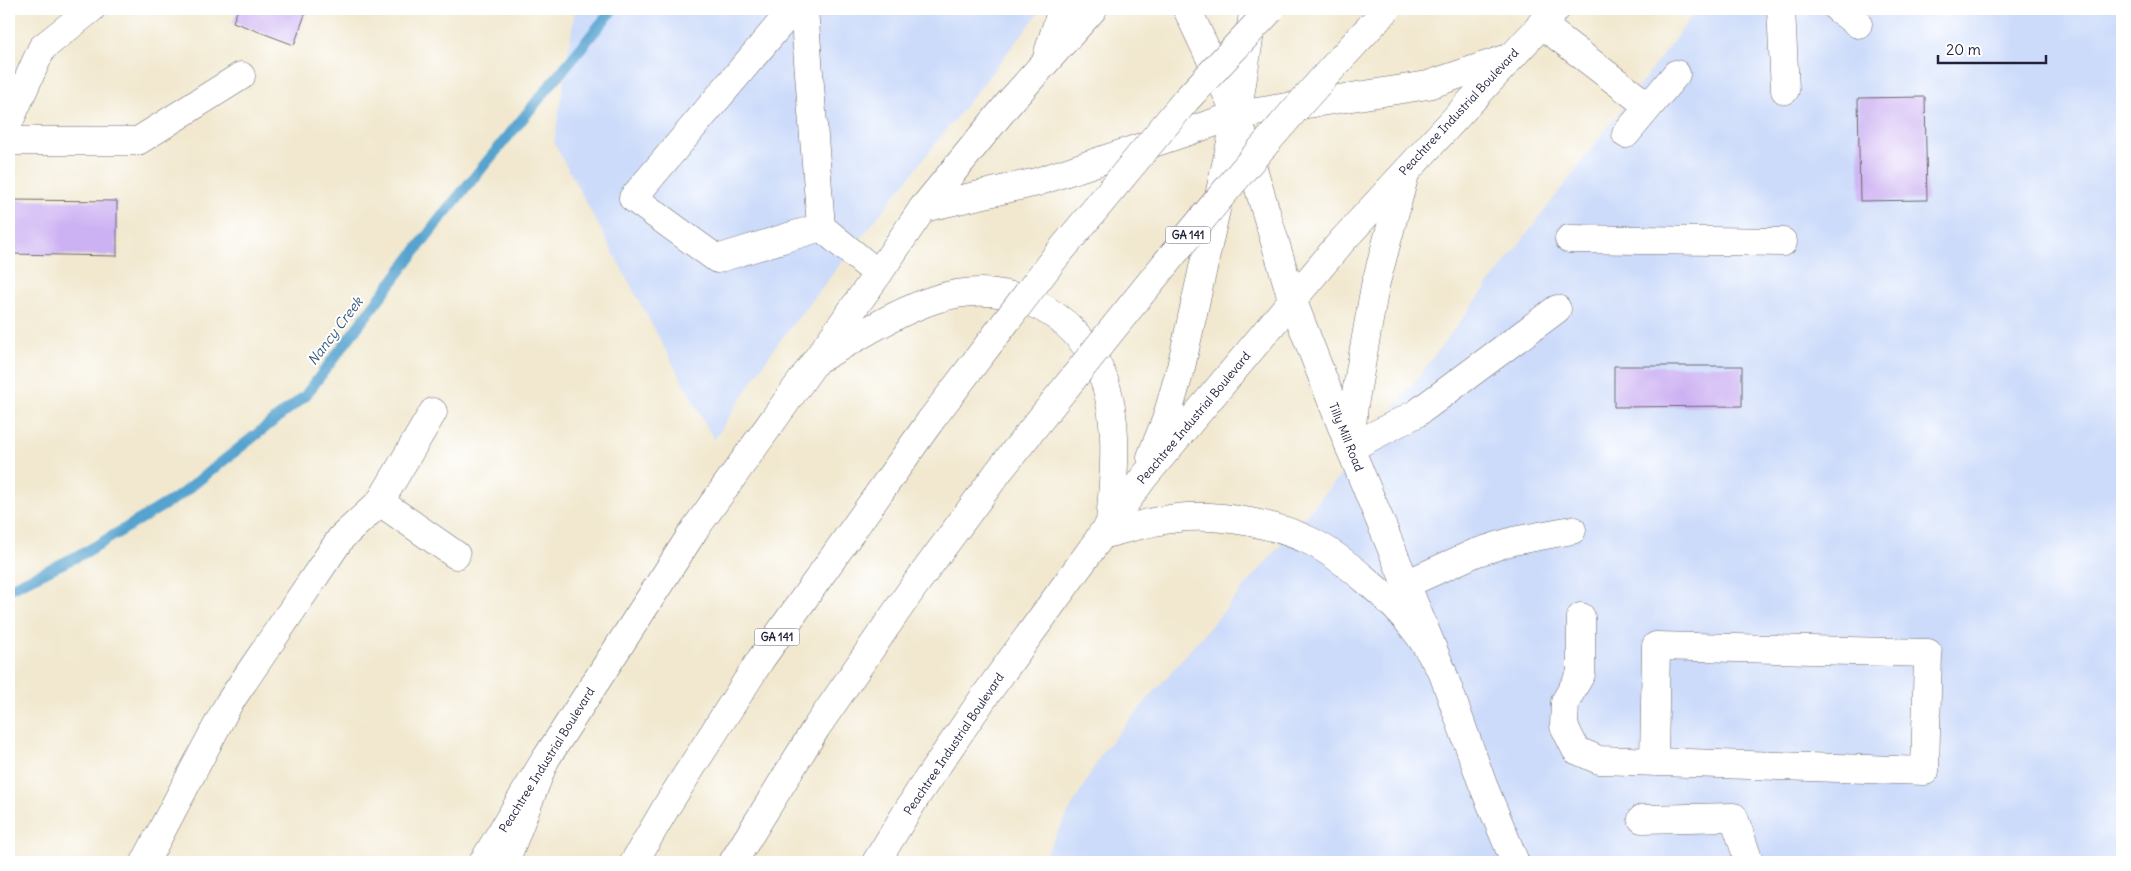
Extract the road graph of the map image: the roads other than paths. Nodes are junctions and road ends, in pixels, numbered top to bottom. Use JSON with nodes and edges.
{"nodes":[{"id":1,"x":92,"y":9,"type":"edge"},
{"id":2,"x":794,"y":9,"type":"edge"},
{"id":3,"x":804,"y":9,"type":"edge"},
{"id":4,"x":1062,"y":9,"type":"edge"},
{"id":5,"x":1092,"y":9,"type":"edge"},
{"id":6,"x":1186,"y":9,"type":"edge"},
{"id":7,"x":1253,"y":9,"type":"edge"},
{"id":8,"x":1272,"y":9,"type":"edge"},
{"id":9,"x":1386,"y":9,"type":"edge"},
{"id":10,"x":1781,"y":9,"type":"edge"},
{"id":11,"x":1549,"y":17,"type":"edge"},
{"id":12,"x":1510,"y":57,"type":"junction"},
{"id":13,"x":1046,"y":61,"type":"junction"},
{"id":14,"x":1676,"y":74,"type":"dead end"},
{"id":15,"x":241,"y":76,"type":"dead end"},
{"id":16,"x":1785,"y":90,"type":"dead end"},
{"id":17,"x":1648,"y":106,"type":"junction"},
{"id":18,"x":1237,"y":115,"type":"junction"},
{"id":19,"x":9,"y":122,"type":"edge"},
{"id":20,"x":1626,"y":134,"type":"dead end"},
{"id":21,"x":9,"y":141,"type":"edge"},
{"id":22,"x":1407,"y":169,"type":"junction"},
{"id":23,"x":923,"y":208,"type":"junction"},
{"id":24,"x":820,"y":228,"type":"junction"},
{"id":25,"x":1569,"y":239,"type":"dead end"},
{"id":26,"x":1783,"y":242,"type":"dead end"},
{"id":27,"x":878,"y":274,"type":"junction"},
{"id":28,"x":1292,"y":299,"type":"junction"},
{"id":29,"x":1557,"y":309,"type":"dead end"},
{"id":30,"x":816,"y":360,"type":"junction"},
{"id":31,"x":432,"y":412,"type":"dead end"},
{"id":32,"x":1350,"y":448,"type":"junction"},
{"id":33,"x":1144,"y":477,"type":"junction"},
{"id":34,"x":380,"y":502,"type":"junction"},
{"id":35,"x":1106,"y":528,"type":"junction"},
{"id":36,"x":1572,"y":530,"type":"dead end"},
{"id":37,"x":456,"y":554,"type":"dead end"},
{"id":38,"x":1406,"y":584,"type":"junction"},
{"id":39,"x":1581,"y":617,"type":"dead end"},
{"id":40,"x":1442,"y":671,"type":"junction"},
{"id":41,"x":545,"y":760,"type":"junction"},
{"id":42,"x":1654,"y":762,"type":"junction"},
{"id":43,"x":1642,"y":819,"type":"dead end"},
{"id":44,"x":145,"y":862,"type":"edge"},
{"id":45,"x":483,"y":862,"type":"edge"},
{"id":46,"x":505,"y":862,"type":"edge"},
{"id":47,"x":634,"y":862,"type":"edge"},
{"id":48,"x":733,"y":862,"type":"edge"},
{"id":49,"x":876,"y":862,"type":"edge"},
{"id":50,"x":1514,"y":862,"type":"edge"},
{"id":51,"x":1749,"y":862,"type":"edge"}],
"edges":[{"from":1,"to":19,"type":"main road"},
{"from":2,"to":24,"type":"main road"},
{"from":3,"to":24,"type":"main road"},
{"from":4,"to":13,"type":"main road"},
{"from":5,"to":13,"type":"main road","name":"Peachtree Industrial Boulevard"},
{"from":6,"to":18,"type":"main road","name":"Tilly Mill Road"},
{"from":7,"to":18,"type":"main road"},
{"from":8,"to":47,"type":"main road","number":"GA 141","bridge":true},
{"from":9,"to":48,"type":"main road","number":"GA 141","bridge":true},
{"from":10,"to":16,"type":"main road"},
{"from":11,"to":12,"type":"main road","name":"Peachtree Industrial Boulevard"},
{"from":11,"to":17,"type":"main road"},
{"from":12,"to":18,"type":"main road"},
{"from":12,"to":22,"type":"main road","name":"Peachtree Industrial Boulevard"},
{"from":13,"to":23,"type":"main road","name":"Peachtree Industrial Boulevard"},
{"from":14,"to":17,"type":"main road"},
{"from":15,"to":21,"type":"main road"},
{"from":17,"to":20,"type":"main road"},
{"from":18,"to":23,"type":"main road"},
{"from":18,"to":28,"type":"main road","name":"Tilly Mill Road"},
{"from":18,"to":33,"type":"main road"},
{"from":22,"to":28,"type":"main road","name":"Peachtree Industrial Boulevard"},
{"from":22,"to":32,"type":"main road"},
{"from":23,"to":27,"type":"main road","name":"Peachtree Industrial Boulevard"},
{"from":24,"to":27,"type":"main road"},
{"from":25,"to":26,"type":"main road"},
{"from":27,"to":30,"type":"main road","name":"Peachtree Industrial Boulevard"},
{"from":28,"to":32,"type":"main road","name":"Tilly Mill Road"},
{"from":28,"to":33,"type":"main road","name":"Peachtree Industrial Boulevard"},
{"from":29,"to":32,"type":"main road"},
{"from":30,"to":35,"type":"main road"},
{"from":30,"to":41,"type":"main road","name":"Peachtree Industrial Boulevard"},
{"from":31,"to":34,"type":"main road"},
{"from":32,"to":38,"type":"main road","name":"Tilly Mill Road"},
{"from":33,"to":35,"type":"main road","name":"Peachtree Industrial Boulevard"},
{"from":34,"to":37,"type":"main road"},
{"from":34,"to":44,"type":"main road"},
{"from":35,"to":40,"type":"main road"},
{"from":35,"to":49,"type":"main road","name":"Peachtree Industrial Boulevard"},
{"from":36,"to":38,"type":"main road"},
{"from":38,"to":40,"type":"main road","name":"Tilly Mill Road"},
{"from":39,"to":42,"type":"main road"},
{"from":40,"to":50,"type":"main road","name":"Tilly Mill Road"},
{"from":41,"to":45,"type":"main road","name":"Peachtree Industrial Boulevard"},
{"from":41,"to":46,"type":"main road"},
{"from":42,"to":42,"type":"main road"},
{"from":43,"to":51,"type":"main road"}]}
